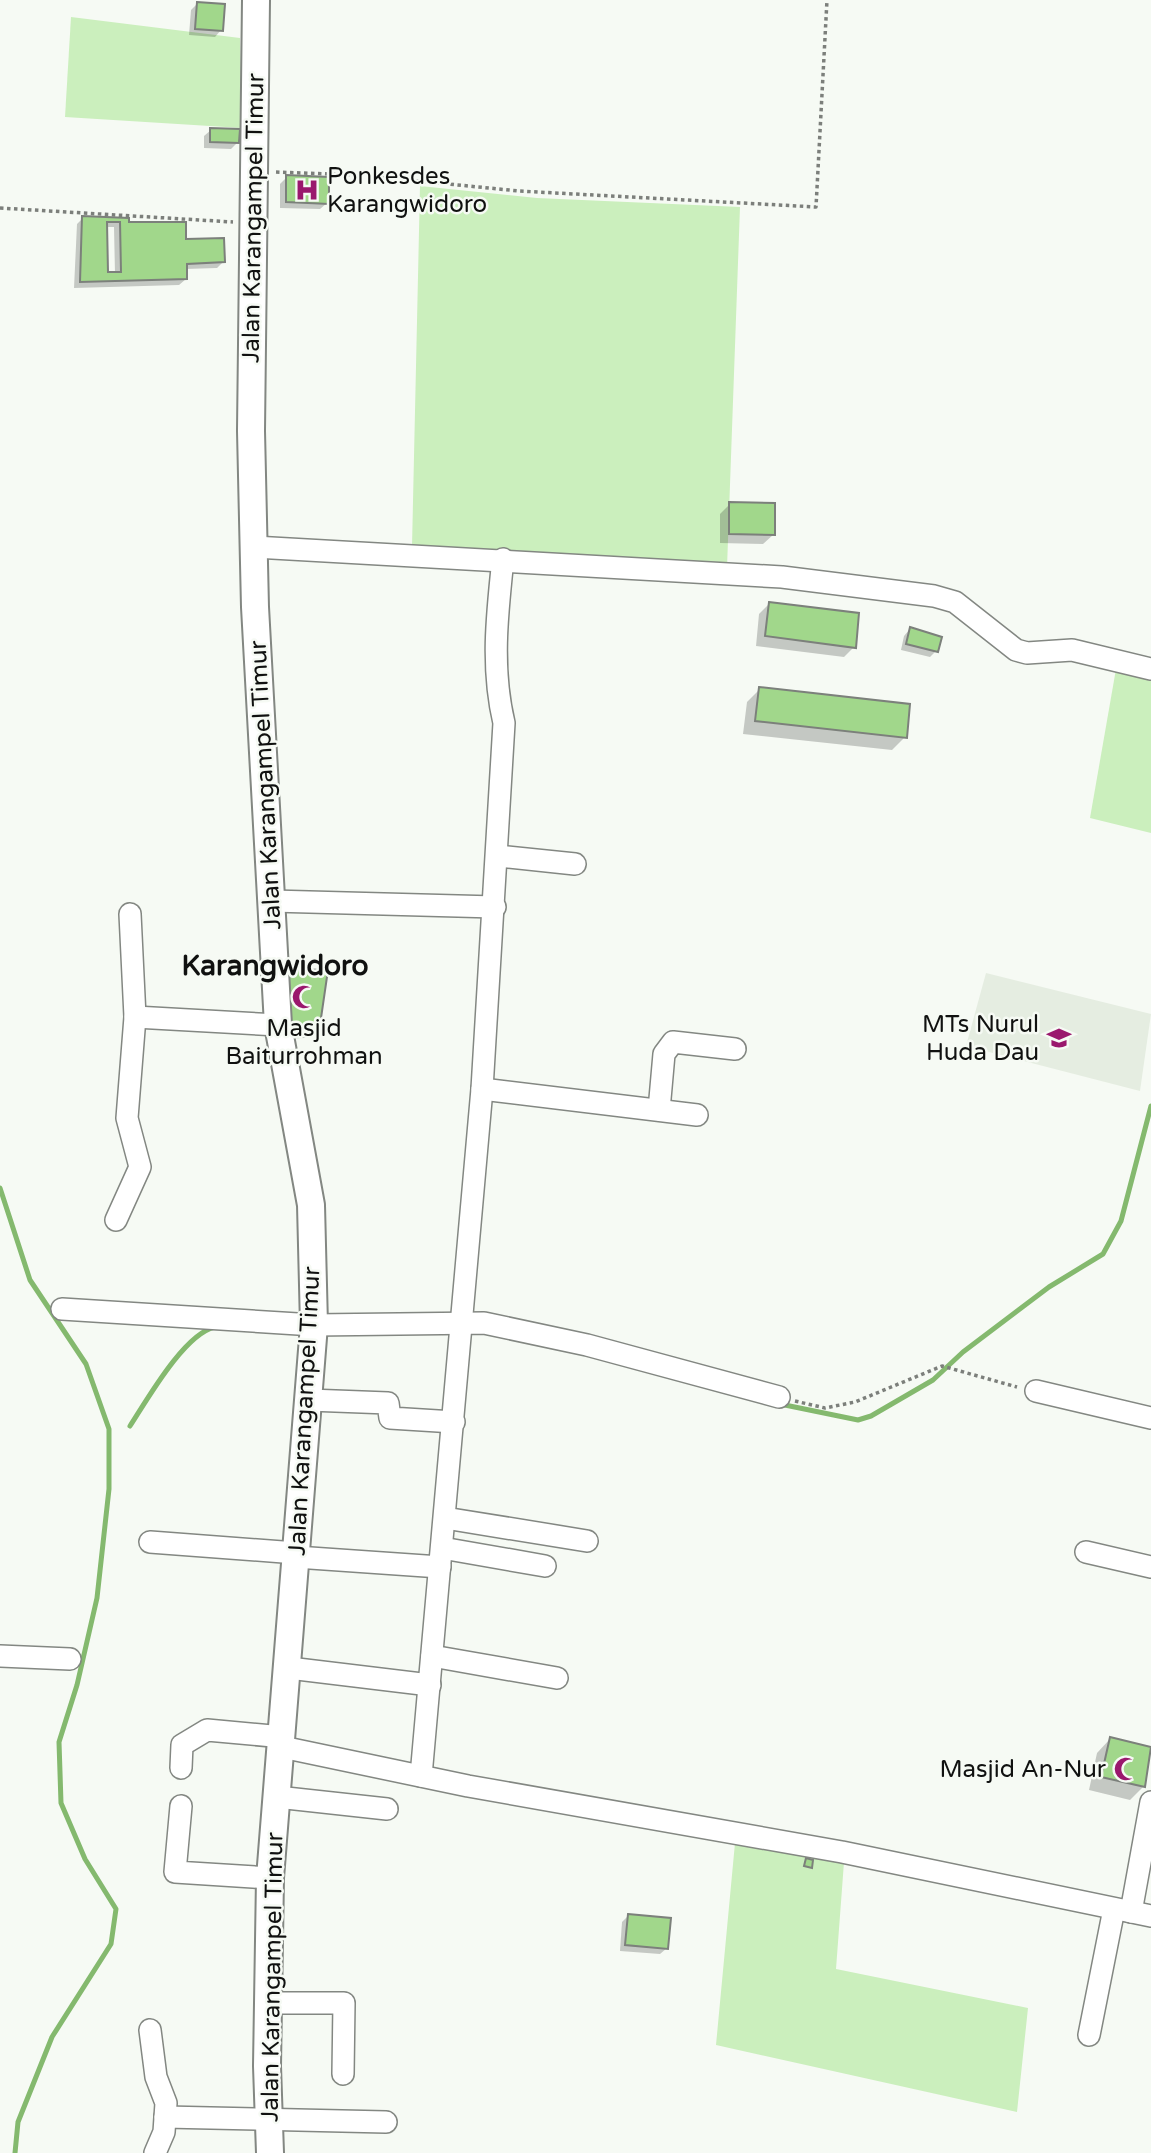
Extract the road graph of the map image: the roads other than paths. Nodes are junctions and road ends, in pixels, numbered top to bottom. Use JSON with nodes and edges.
{"nodes":[{"id":1,"x":256,"y":0,"type":"edge"},
{"id":2,"x":254,"y":547,"type":"junction"},
{"id":3,"x":503,"y":559,"type":"junction"},
{"id":4,"x":1151,"y":670,"type":"edge"},
{"id":5,"x":498,"y":856,"type":"junction"},
{"id":6,"x":575,"y":864,"type":"dead end"},
{"id":7,"x":272,"y":901,"type":"junction"},
{"id":8,"x":495,"y":907,"type":"junction"},
{"id":9,"x":130,"y":914,"type":"dead end"},
{"id":10,"x":135,"y":1017,"type":"junction"},
{"id":11,"x":278,"y":1025,"type":"junction"},
{"id":12,"x":735,"y":1049,"type":"dead end"},
{"id":13,"x":482,"y":1088,"type":"junction"},
{"id":14,"x":659,"y":1110,"type":"junction"},
{"id":15,"x":697,"y":1115,"type":"dead end"},
{"id":16,"x":116,"y":1220,"type":"dead end"},
{"id":17,"x":62,"y":1309,"type":"dead end"},
{"id":18,"x":464,"y":1324,"type":"junction"},
{"id":19,"x":314,"y":1325,"type":"junction"},
{"id":20,"x":1036,"y":1391,"type":"road end"},
{"id":21,"x":779,"y":1397,"type":"road end"},
{"id":22,"x":309,"y":1400,"type":"junction"},
{"id":23,"x":1151,"y":1418,"type":"edge"},
{"id":24,"x":454,"y":1422,"type":"junction"},
{"id":25,"x":445,"y":1518,"type":"junction"},
{"id":26,"x":587,"y":1541,"type":"dead end"},
{"id":27,"x":150,"y":1542,"type":"dead end"},
{"id":28,"x":1086,"y":1552,"type":"dead end"},
{"id":29,"x":296,"y":1555,"type":"junction"},
{"id":30,"x":441,"y":1558,"type":"junction"},
{"id":31,"x":545,"y":1566,"type":"dead end"},
{"id":32,"x":1151,"y":1567,"type":"edge"},
{"id":33,"x":0,"y":1656,"type":"edge"},
{"id":34,"x":432,"y":1656,"type":"junction"},
{"id":35,"x":70,"y":1659,"type":"dead end"},
{"id":36,"x":289,"y":1668,"type":"junction"},
{"id":37,"x":557,"y":1678,"type":"dead end"},
{"id":38,"x":430,"y":1685,"type":"junction"},
{"id":39,"x":282,"y":1742,"type":"junction"},
{"id":40,"x":181,"y":1768,"type":"dead end"},
{"id":41,"x":422,"y":1776,"type":"junction"},
{"id":42,"x":277,"y":1797,"type":"junction"},
{"id":43,"x":1151,"y":1801,"type":"edge"},
{"id":44,"x":181,"y":1806,"type":"dead end"},
{"id":45,"x":387,"y":1809,"type":"dead end"},
{"id":46,"x":270,"y":1878,"type":"junction"},
{"id":47,"x":1132,"y":1913,"type":"edge"},
{"id":48,"x":268,"y":2003,"type":"junction"},
{"id":49,"x":150,"y":2030,"type":"dead end"},
{"id":50,"x":1089,"y":2035,"type":"dead end"},
{"id":51,"x":344,"y":2074,"type":"dead end"},
{"id":52,"x":165,"y":2117,"type":"junction"},
{"id":53,"x":269,"y":2122,"type":"junction"},
{"id":54,"x":386,"y":2122,"type":"dead end"},
{"id":55,"x":155,"y":2153,"type":"edge"},
{"id":56,"x":270,"y":2153,"type":"edge"}],
"edges":[{"from":1,"to":2,"type":"street","name":"Jalan Karangampel Timur"},
{"from":2,"to":3,"type":"street"},
{"from":2,"to":7,"type":"street","name":"Jalan Karangampel Timur"},
{"from":3,"to":4,"type":"street"},
{"from":3,"to":5,"type":"street"},
{"from":5,"to":6,"type":"street"},
{"from":5,"to":8,"type":"street"},
{"from":7,"to":8,"type":"street"},
{"from":7,"to":11,"type":"street","name":"Jalan Karangampel Timur"},
{"from":8,"to":13,"type":"street"},
{"from":9,"to":10,"type":"street"},
{"from":10,"to":11,"type":"street"},
{"from":10,"to":16,"type":"street"},
{"from":11,"to":19,"type":"street","name":"Jalan Karangampel Timur"},
{"from":12,"to":14,"type":"street"},
{"from":13,"to":14,"type":"street"},
{"from":13,"to":18,"type":"street"},
{"from":14,"to":15,"type":"street"},
{"from":17,"to":19,"type":"street"},
{"from":18,"to":19,"type":"street"},
{"from":18,"to":21,"type":"street"},
{"from":18,"to":24,"type":"street"},
{"from":19,"to":22,"type":"street","name":"Jalan Karangampel Timur"},
{"from":20,"to":23,"type":"street"},
{"from":22,"to":24,"type":"street"},
{"from":22,"to":29,"type":"street","name":"Jalan Karangampel Timur"},
{"from":24,"to":25,"type":"street"},
{"from":25,"to":26,"type":"street"},
{"from":25,"to":30,"type":"street"},
{"from":27,"to":29,"type":"street"},
{"from":28,"to":32,"type":"street"},
{"from":29,"to":30,"type":"street"},
{"from":29,"to":36,"type":"street","name":"Jalan Karangampel Timur"},
{"from":30,"to":31,"type":"street"},
{"from":30,"to":34,"type":"street"},
{"from":33,"to":35,"type":"street"},
{"from":34,"to":37,"type":"street"},
{"from":34,"to":38,"type":"street"},
{"from":36,"to":38,"type":"street"},
{"from":36,"to":39,"type":"street","name":"Jalan Karangampel Timur"},
{"from":38,"to":41,"type":"street"},
{"from":39,"to":40,"type":"street"},
{"from":39,"to":41,"type":"street"},
{"from":39,"to":42,"type":"street","name":"Jalan Karangampel Timur"},
{"from":41,"to":47,"type":"street"},
{"from":42,"to":45,"type":"street"},
{"from":42,"to":46,"type":"street","name":"Jalan Karangampel Timur"},
{"from":43,"to":47,"type":"street"},
{"from":44,"to":46,"type":"street"},
{"from":46,"to":48,"type":"street","name":"Jalan Karangampel Timur"},
{"from":47,"to":50,"type":"street"},
{"from":48,"to":51,"type":"street"},
{"from":48,"to":53,"type":"street","name":"Jalan Karangampel Timur"},
{"from":49,"to":52,"type":"street"},
{"from":52,"to":53,"type":"street"},
{"from":52,"to":55,"type":"street"},
{"from":53,"to":54,"type":"street"},
{"from":53,"to":56,"type":"street","name":"Jalan Karangampel Timur"}]}
